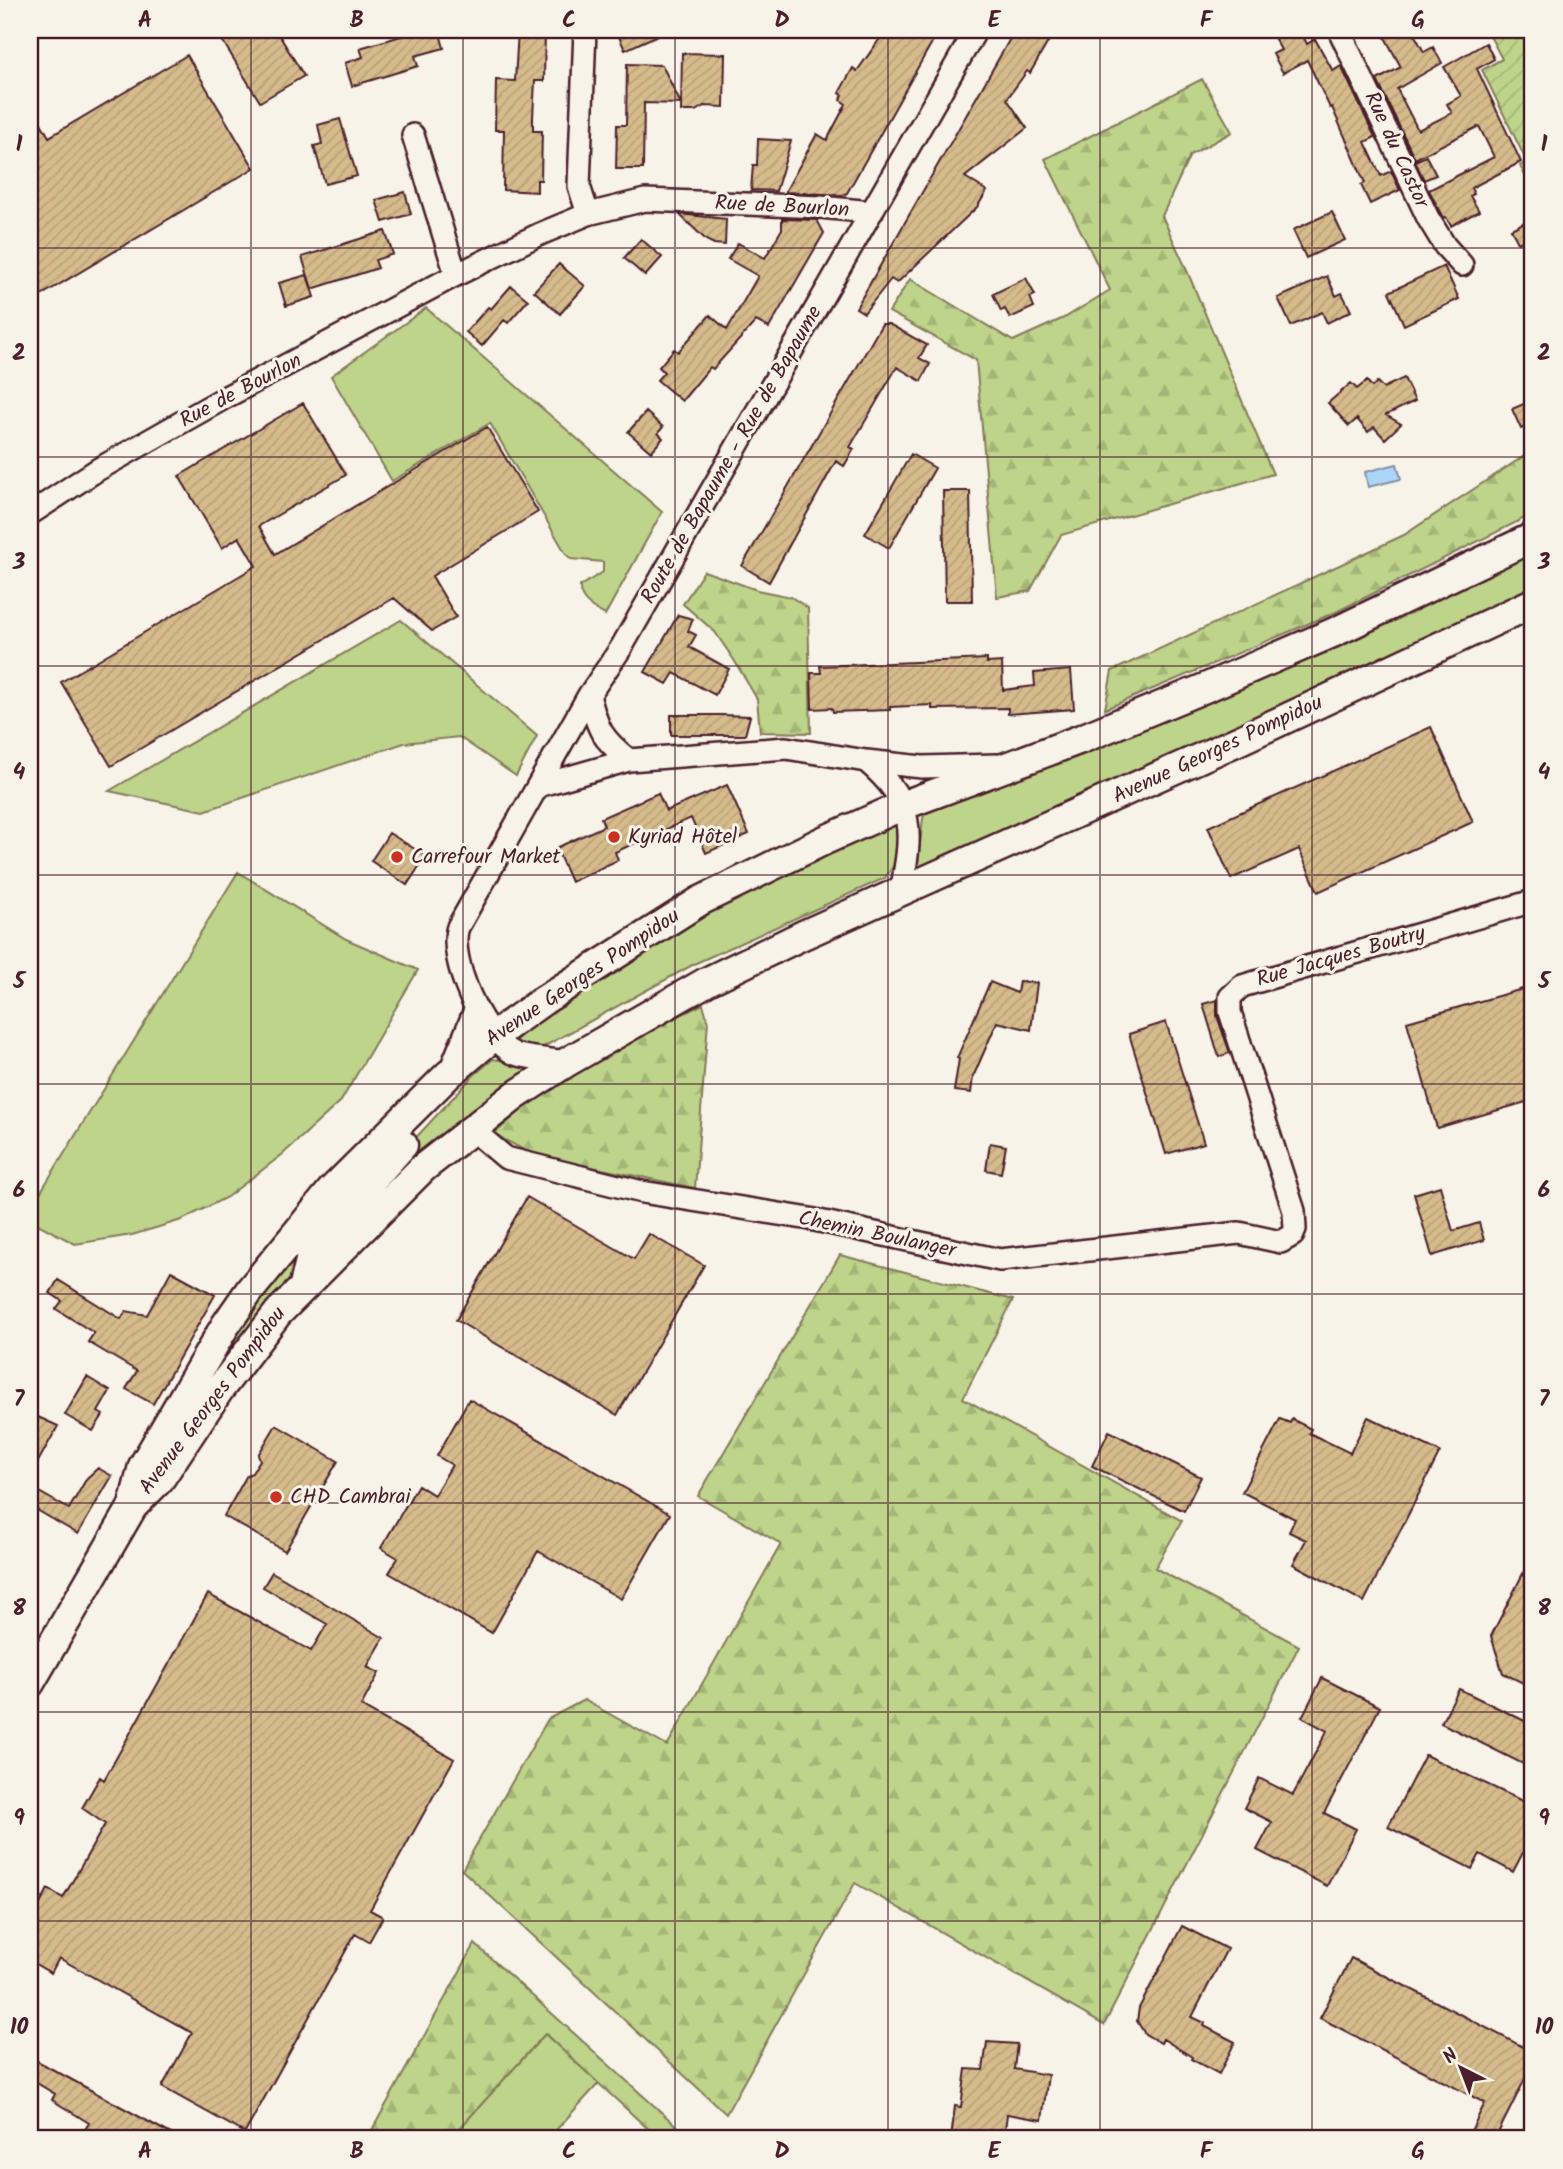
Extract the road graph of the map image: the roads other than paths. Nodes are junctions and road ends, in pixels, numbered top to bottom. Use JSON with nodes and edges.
{"nodes":[{"id":1,"x":584,"y":30,"type":"edge"},
{"id":2,"x":976,"y":30,"type":"edge"},
{"id":3,"x":1339,"y":30,"type":"edge"},
{"id":4,"x":413,"y":135,"type":"dead end"},
{"id":5,"x":872,"y":212,"type":"junction"},
{"id":6,"x":588,"y":214,"type":"junction"},
{"id":7,"x":1462,"y":265,"type":"dead end"},
{"id":8,"x":456,"y":275,"type":"junction"},
{"id":9,"x":30,"y":514,"type":"edge"},
{"id":10,"x":1533,"y":537,"type":"edge"},
{"id":11,"x":1533,"y":603,"type":"edge"},
{"id":12,"x":589,"y":695,"type":"junction"},
{"id":13,"x":629,"y":760,"type":"junction"},
{"id":14,"x":866,"y":761,"type":"junction"},
{"id":15,"x":1009,"y":765,"type":"junction"},
{"id":16,"x":538,"y":786,"type":"junction"},
{"id":17,"x":904,"y":805,"type":"junction"},
{"id":18,"x":901,"y":892,"type":"junction"},
{"id":19,"x":1533,"y":901,"type":"edge"},
{"id":20,"x":475,"y":1010,"type":"junction"},
{"id":21,"x":495,"y":1035,"type":"junction"},
{"id":22,"x":567,"y":1062,"type":"junction"},
{"id":23,"x":447,"y":1075,"type":"junction"},
{"id":24,"x":474,"y":1127,"type":"junction"},
{"id":25,"x":1293,"y":1235,"type":"joint"},
{"id":26,"x":304,"y":1285,"type":"junction"},
{"id":27,"x":133,"y":1506,"type":"junction"},
{"id":28,"x":30,"y":1683,"type":"edge"}],
"edges":[{"from":1,"to":6,"type":"street"},
{"from":2,"to":5,"type":"street","name":"Route de Bapaume - Rue de Bapaume"},
{"from":3,"to":7,"type":"street","name":"Rue du Castor"},
{"from":4,"to":8,"type":"street"},
{"from":5,"to":6,"type":"street","name":"Rue de Bourlon"},
{"from":5,"to":12,"type":"street","name":"Route de Bapaume - Rue de Bapaume"},
{"from":6,"to":8,"type":"street","name":"Rue de Bourlon"},
{"from":8,"to":9,"type":"street","name":"Rue de Bourlon"},
{"from":10,"to":15,"type":"main road","name":"Avenue Georges Pompidou"},
{"from":11,"to":18,"type":"main road","name":"Avenue Georges Pompidou"},
{"from":12,"to":13,"type":"street"},
{"from":12,"to":16,"type":"street","name":"Route de Bapaume - Rue de Bapaume"},
{"from":13,"to":14,"type":"street"},
{"from":13,"to":16,"type":"street"},
{"from":14,"to":15,"type":"street"},
{"from":14,"to":17,"type":"street"},
{"from":15,"to":17,"type":"main road","name":"Avenue Georges Pompidou"},
{"from":16,"to":20,"type":"street","name":"Route de Bapaume - Rue de Bapaume"},
{"from":17,"to":18,"type":"street"},
{"from":17,"to":21,"type":"main road","name":"Avenue Georges Pompidou"},
{"from":18,"to":22,"type":"main road","name":"Avenue Georges Pompidou"},
{"from":19,"to":25,"type":"street","name":"Rue Jacques Boutry"},
{"from":20,"to":21,"type":"street"},
{"from":20,"to":23,"type":"street"},
{"from":21,"to":22,"type":"street"},
{"from":21,"to":23,"type":"main road","name":"Avenue Georges Pompidou"},
{"from":22,"to":24,"type":"main road","name":"Avenue Georges Pompidou"},
{"from":23,"to":26,"type":"main road"},
{"from":23,"to":27,"type":"main road","name":"Avenue Georges Pompidou"},
{"from":24,"to":25,"type":"street","name":"Chemin Boulanger"},
{"from":24,"to":26,"type":"main road","name":"Avenue Georges Pompidou"},
{"from":26,"to":27,"type":"main road","name":"Avenue Georges Pompidou"},
{"from":27,"to":28,"type":"main road"}]}
